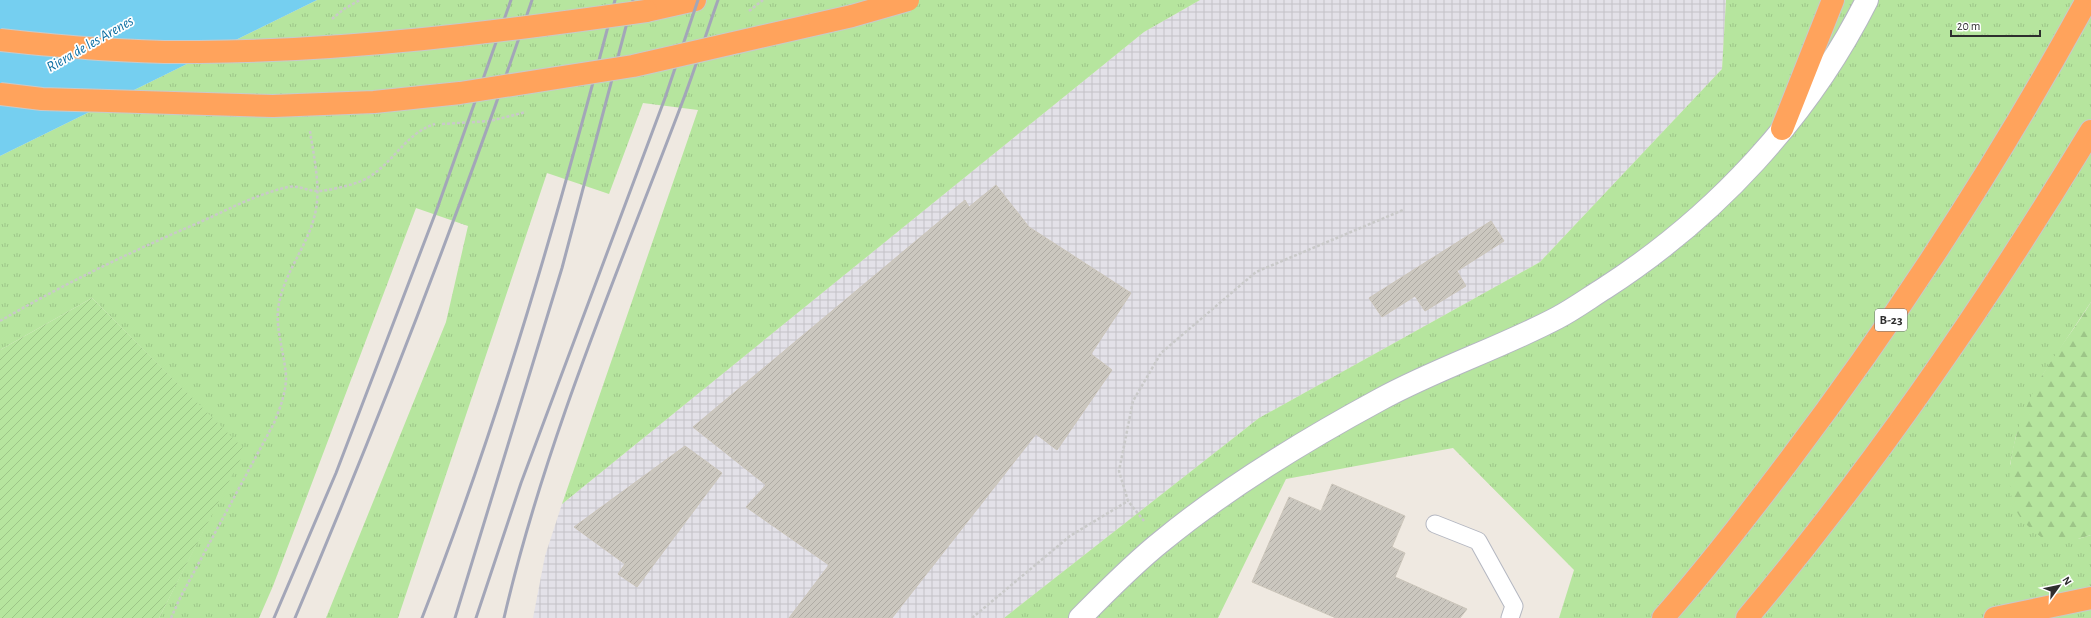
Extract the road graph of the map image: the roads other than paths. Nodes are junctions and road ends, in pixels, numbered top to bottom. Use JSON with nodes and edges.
{"nodes":[{"id":1,"x":695,"y":0,"type":"edge"},
{"id":2,"x":908,"y":0,"type":"edge"},
{"id":3,"x":1833,"y":0,"type":"edge"},
{"id":4,"x":1867,"y":0,"type":"edge"},
{"id":5,"x":2087,"y":0,"type":"edge"},
{"id":6,"x":0,"y":40,"type":"edge"},
{"id":7,"x":0,"y":94,"type":"edge"},
{"id":8,"x":1782,"y":129,"type":"junction"},
{"id":9,"x":2091,"y":131,"type":"edge"},
{"id":10,"x":1435,"y":524,"type":"dead end"},
{"id":11,"x":2091,"y":598,"type":"edge"},
{"id":12,"x":1080,"y":618,"type":"edge"},
{"id":13,"x":1510,"y":618,"type":"edge"},
{"id":14,"x":1663,"y":618,"type":"edge"},
{"id":15,"x":1747,"y":618,"type":"edge"},
{"id":16,"x":1998,"y":618,"type":"edge"}],
"edges":[{"from":1,"to":6,"type":"highway","bridge":true},
{"from":2,"to":7,"type":"highway","bridge":true},
{"from":3,"to":8,"type":"highway"},
{"from":4,"to":8,"type":"main road"},
{"from":5,"to":14,"type":"highway","number":"B-23"},
{"from":8,"to":12,"type":"main road"},
{"from":9,"to":15,"type":"highway"},
{"from":10,"to":13,"type":"lane"},
{"from":11,"to":16,"type":"highway"}]}
